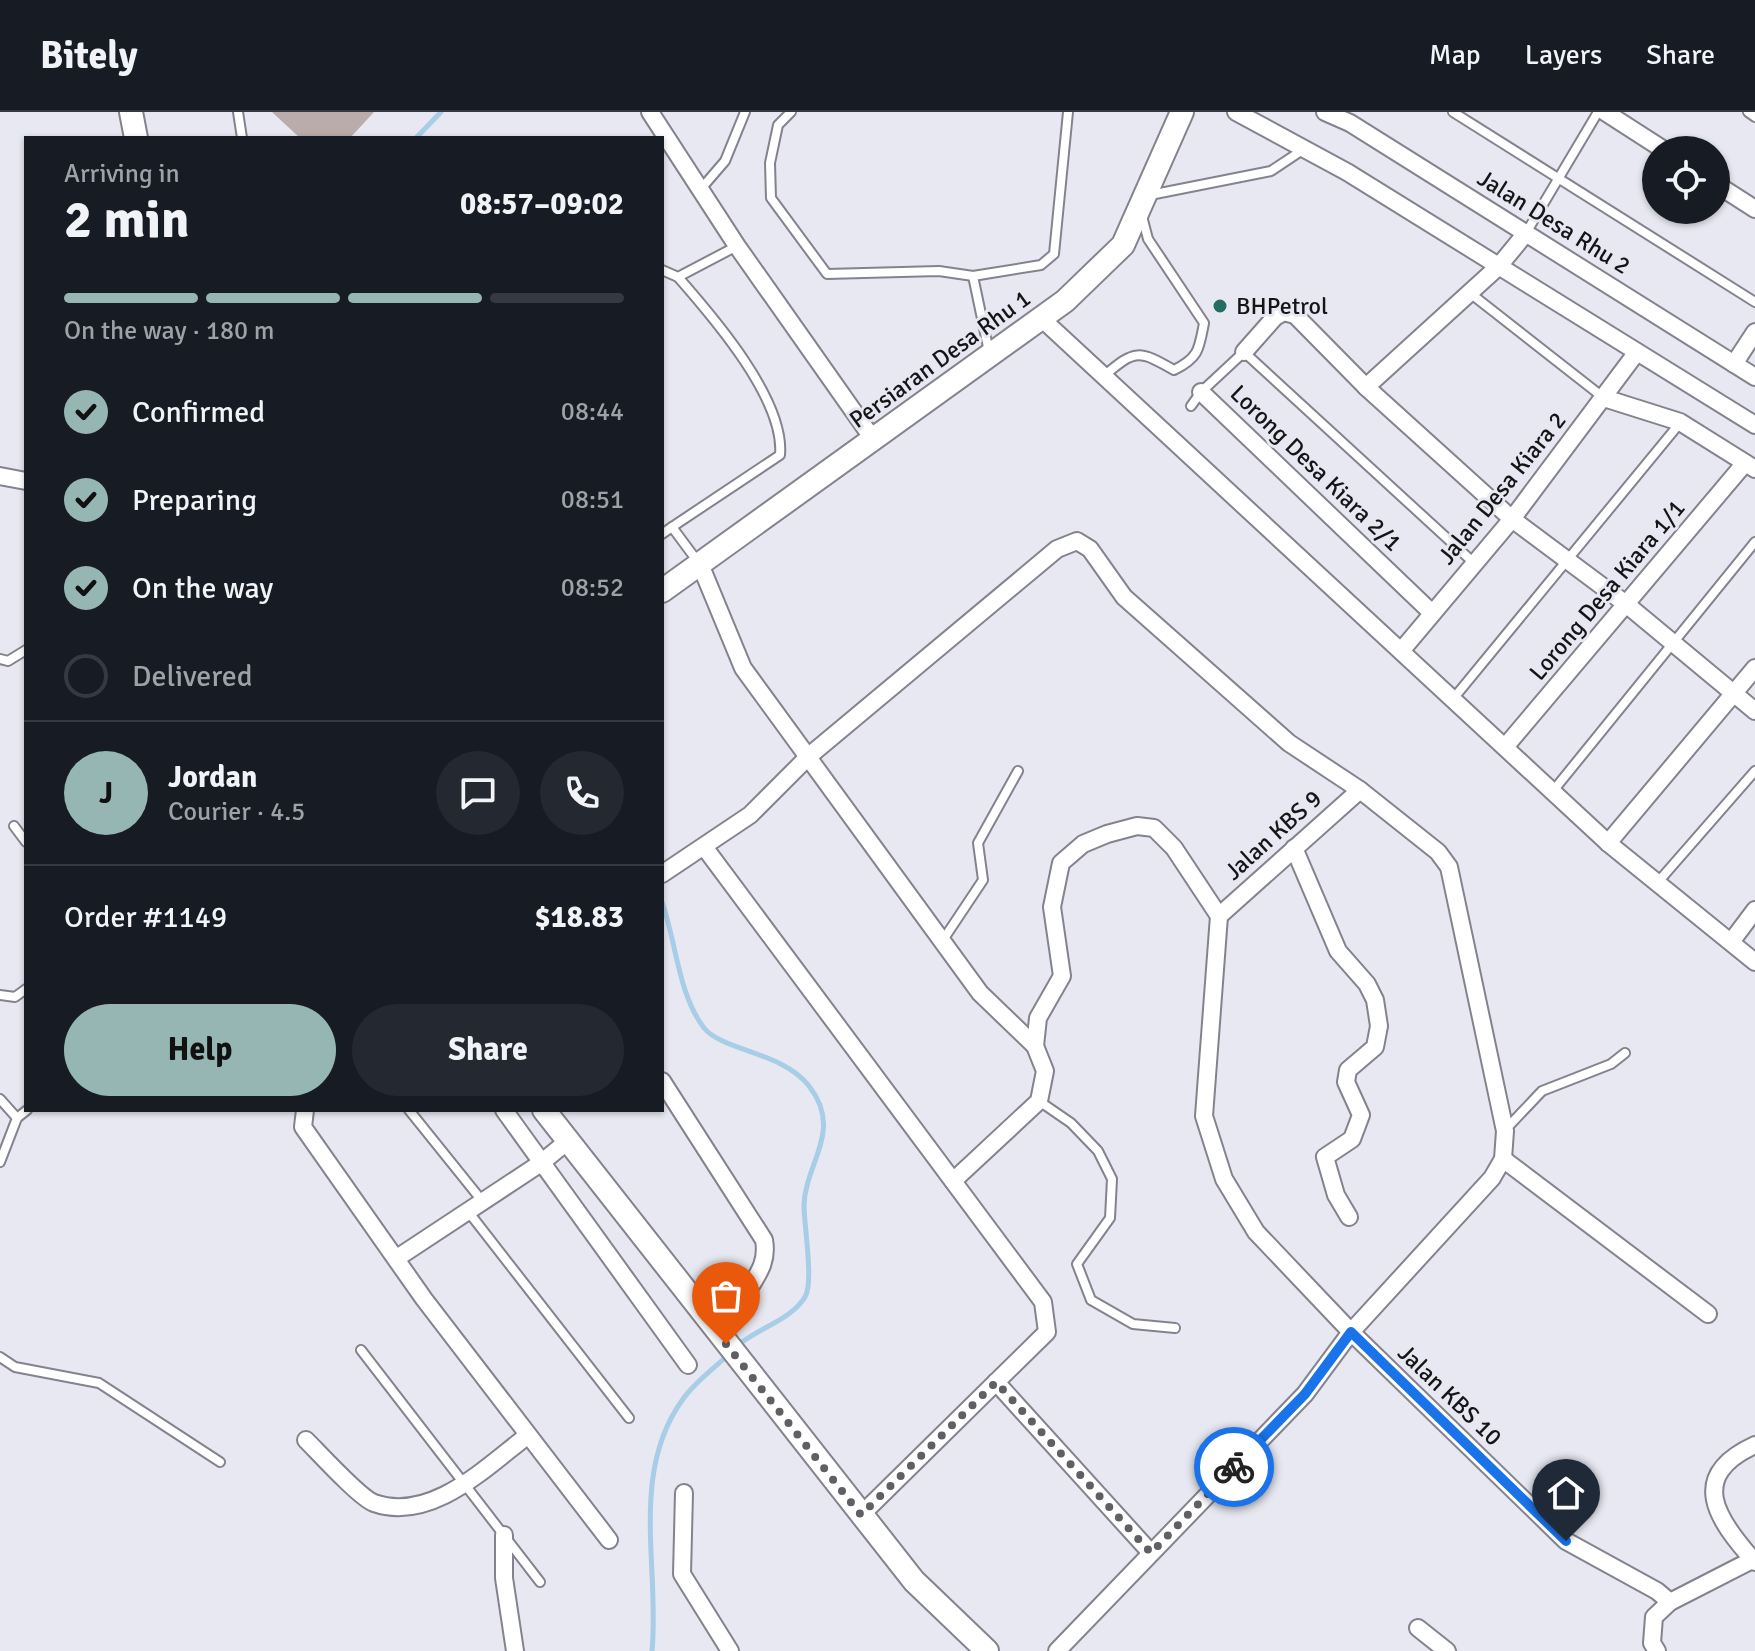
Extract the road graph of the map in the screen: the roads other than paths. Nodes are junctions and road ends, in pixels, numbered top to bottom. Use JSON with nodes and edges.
{"nodes":[{"id":1,"x":131,"y":112,"type":"edge"},
{"id":2,"x":238,"y":112,"type":"edge"},
{"id":3,"x":650,"y":112,"type":"edge"},
{"id":4,"x":745,"y":112,"type":"edge"},
{"id":5,"x":791,"y":112,"type":"edge"},
{"id":6,"x":1068,"y":112,"type":"edge"},
{"id":7,"x":1182,"y":112,"type":"edge"},
{"id":8,"x":1236,"y":112,"type":"edge"},
{"id":9,"x":1325,"y":112,"type":"edge"},
{"id":10,"x":1453,"y":112,"type":"edge"},
{"id":11,"x":1598,"y":112,"type":"edge"},
{"id":12,"x":1605,"y":112,"type":"edge"},
{"id":13,"x":1748,"y":112,"type":"edge"},
{"id":14,"x":1352,"y":117,"type":"edge"},
{"id":15,"x":1755,"y":117,"type":"edge"},
{"id":16,"x":136,"y":136,"type":"edge"},
{"id":17,"x":242,"y":136,"type":"edge"},
{"id":18,"x":1642,"y":136,"type":"edge"},
{"id":19,"x":1304,"y":149,"type":"junction"},
{"id":20,"x":1558,"y":178,"type":"junction"},
{"id":21,"x":699,"y":190,"type":"junction"},
{"id":22,"x":1730,"y":193,"type":"edge"},
{"id":23,"x":1142,"y":202,"type":"junction"},
{"id":24,"x":1755,"y":209,"type":"edge"},
{"id":25,"x":1526,"y":233,"type":"junction"},
{"id":26,"x":737,"y":246,"type":"junction"},
{"id":27,"x":1499,"y":266,"type":"junction"},
{"id":28,"x":664,"y":271,"type":"edge"},
{"id":29,"x":973,"y":276,"type":"junction"},
{"id":30,"x":678,"y":277,"type":"junction"},
{"id":31,"x":1470,"y":293,"type":"junction"},
{"id":32,"x":1755,"y":302,"type":"edge"},
{"id":33,"x":1041,"y":318,"type":"junction"},
{"id":34,"x":1755,"y":332,"type":"edge"},
{"id":35,"x":1244,"y":352,"type":"junction"},
{"id":36,"x":1637,"y":352,"type":"junction"},
{"id":37,"x":989,"y":356,"type":"junction"},
{"id":38,"x":1734,"y":364,"type":"junction"},
{"id":39,"x":1104,"y":376,"type":"junction"},
{"id":40,"x":1755,"y":377,"type":"edge"},
{"id":41,"x":1366,"y":387,"type":"junction"},
{"id":42,"x":1201,"y":392,"type":"junction"},
{"id":43,"x":1604,"y":398,"type":"junction"},
{"id":44,"x":1191,"y":406,"type":"dead end"},
{"id":45,"x":1680,"y":422,"type":"junction"},
{"id":46,"x":1755,"y":425,"type":"edge"},
{"id":47,"x":873,"y":439,"type":"junction"},
{"id":48,"x":1750,"y":466,"type":"edge"},
{"id":49,"x":0,"y":476,"type":"edge"},
{"id":50,"x":24,"y":481,"type":"edge"},
{"id":51,"x":1512,"y":519,"type":"junction"},
{"id":52,"x":672,"y":527,"type":"junction"},
{"id":53,"x":664,"y":533,"type":"edge"},
{"id":54,"x":1755,"y":542,"type":"edge"},
{"id":55,"x":1567,"y":560,"type":"junction"},
{"id":56,"x":1474,"y":563,"type":"junction"},
{"id":57,"x":700,"y":564,"type":"junction"},
{"id":58,"x":664,"y":590,"type":"edge"},
{"id":59,"x":1626,"y":604,"type":"junction"},
{"id":60,"x":1432,"y":613,"type":"junction"},
{"id":61,"x":1675,"y":645,"type":"junction"},
{"id":62,"x":24,"y":651,"type":"edge"},
{"id":63,"x":1401,"y":651,"type":"junction"},
{"id":64,"x":0,"y":659,"type":"edge"},
{"id":65,"x":1755,"y":668,"type":"edge"},
{"id":66,"x":1734,"y":694,"type":"junction"},
{"id":67,"x":1453,"y":699,"type":"junction"},
{"id":68,"x":1755,"y":711,"type":"edge"},
{"id":69,"x":1505,"y":747,"type":"junction"},
{"id":70,"x":809,"y":756,"type":"junction"},
{"id":71,"x":1018,"y":771,"type":"dead end"},
{"id":72,"x":1755,"y":771,"type":"edge"},
{"id":73,"x":1360,"y":790,"type":"junction"},
{"id":74,"x":1553,"y":791,"type":"junction"},
{"id":75,"x":14,"y":826,"type":"dead end"},
{"id":76,"x":24,"y":839,"type":"edge"},
{"id":77,"x":1608,"y":843,"type":"junction"},
{"id":78,"x":705,"y":848,"type":"junction"},
{"id":79,"x":1294,"y":848,"type":"junction"},
{"id":80,"x":664,"y":873,"type":"edge"},
{"id":81,"x":1658,"y":882,"type":"junction"},
{"id":82,"x":1755,"y":910,"type":"edge"},
{"id":83,"x":1219,"y":916,"type":"junction"},
{"id":84,"x":943,"y":940,"type":"junction"},
{"id":85,"x":1731,"y":942,"type":"junction"},
{"id":86,"x":1755,"y":962,"type":"edge"},
{"id":87,"x":24,"y":990,"type":"edge"},
{"id":88,"x":0,"y":995,"type":"edge"},
{"id":89,"x":1035,"y":1046,"type":"junction"},
{"id":90,"x":1625,"y":1053,"type":"dead end"},
{"id":91,"x":664,"y":1084,"type":"edge"},
{"id":92,"x":0,"y":1099,"type":"edge"},
{"id":93,"x":1039,"y":1101,"type":"junction"},
{"id":94,"x":24,"y":1112,"type":"edge"},
{"id":95,"x":305,"y":1112,"type":"edge"},
{"id":96,"x":411,"y":1112,"type":"edge"},
{"id":97,"x":505,"y":1112,"type":"edge"},
{"id":98,"x":546,"y":1112,"type":"edge"},
{"id":99,"x":17,"y":1118,"type":"junction"},
{"id":100,"x":1505,"y":1131,"type":"junction"},
{"id":101,"x":569,"y":1140,"type":"junction"},
{"id":102,"x":1503,"y":1159,"type":"junction"},
{"id":103,"x":0,"y":1162,"type":"edge"},
{"id":104,"x":541,"y":1163,"type":"junction"},
{"id":105,"x":953,"y":1181,"type":"junction"},
{"id":106,"x":483,"y":1202,"type":"junction"},
{"id":107,"x":466,"y":1210,"type":"junction"},
{"id":108,"x":1349,"y":1217,"type":"dead end"},
{"id":109,"x":397,"y":1258,"type":"junction"},
{"id":110,"x":747,"y":1292,"type":"dead end"},
{"id":111,"x":1708,"y":1314,"type":"dead end"},
{"id":112,"x":1175,"y":1328,"type":"dead end"},
{"id":113,"x":1351,"y":1332,"type":"junction"},
{"id":114,"x":361,"y":1350,"type":"dead end"},
{"id":115,"x":0,"y":1357,"type":"edge"},
{"id":116,"x":688,"y":1365,"type":"dead end"},
{"id":117,"x":996,"y":1382,"type":"junction"},
{"id":118,"x":629,"y":1418,"type":"dead end"},
{"id":119,"x":527,"y":1436,"type":"junction"},
{"id":120,"x":306,"y":1440,"type":"dead end"},
{"id":121,"x":1755,"y":1445,"type":"edge"},
{"id":122,"x":220,"y":1462,"type":"dead end"},
{"id":123,"x":464,"y":1483,"type":"junction"},
{"id":124,"x":684,"y":1493,"type":"dead end"},
{"id":125,"x":861,"y":1515,"type":"junction"},
{"id":126,"x":504,"y":1535,"type":"junction"},
{"id":127,"x":609,"y":1540,"type":"dead end"},
{"id":128,"x":1151,"y":1553,"type":"junction"},
{"id":129,"x":1754,"y":1561,"type":"edge"},
{"id":130,"x":540,"y":1582,"type":"dead end"},
{"id":131,"x":1670,"y":1602,"type":"junction"},
{"id":132,"x":1418,"y":1628,"type":"dead end"},
{"id":133,"x":980,"y":1649,"type":"edge"},
{"id":134,"x":1062,"y":1650,"type":"edge"},
{"id":135,"x":515,"y":1651,"type":"edge"},
{"id":136,"x":730,"y":1651,"type":"edge"},
{"id":137,"x":1447,"y":1651,"type":"edge"},
{"id":138,"x":1657,"y":1651,"type":"edge"}],
"edges":[{"from":1,"to":16,"type":"main road"},
{"from":2,"to":17,"type":"lane"},
{"from":3,"to":21,"type":"street"},
{"from":4,"to":21,"type":"lane"},
{"from":5,"to":29,"type":"lane"},
{"from":6,"to":29,"type":"lane"},
{"from":7,"to":23,"type":"main road","name":"Persiaran Desa Rhu 1"},
{"from":8,"to":19,"type":"street"},
{"from":9,"to":14,"type":"street","name":"Jalan Desa Rhu 2"},
{"from":10,"to":20,"type":"lane"},
{"from":11,"to":20,"type":"lane"},
{"from":12,"to":18,"type":"street"},
{"from":13,"to":15,"type":"lane"},
{"from":14,"to":25,"type":"street","name":"Jalan Desa Rhu 2"},
{"from":19,"to":23,"type":"lane"},
{"from":19,"to":27,"type":"street"},
{"from":20,"to":25,"type":"lane"},
{"from":20,"to":32,"type":"lane"},
{"from":21,"to":26,"type":"street"},
{"from":22,"to":24,"type":"street"},
{"from":23,"to":33,"type":"main road","name":"Persiaran Desa Rhu 1"},
{"from":23,"to":39,"type":"lane"},
{"from":25,"to":27,"type":"street"},
{"from":25,"to":38,"type":"street","name":"Jalan Desa Rhu 2"},
{"from":26,"to":30,"type":"lane"},
{"from":26,"to":47,"type":"street"},
{"from":27,"to":31,"type":"street"},
{"from":27,"to":36,"type":"street"},
{"from":28,"to":30,"type":"lane"},
{"from":29,"to":37,"type":"lane"},
{"from":30,"to":52,"type":"lane"},
{"from":31,"to":41,"type":"street"},
{"from":31,"to":43,"type":"lane"},
{"from":33,"to":37,"type":"main road","name":"Persiaran Desa Rhu 1"},
{"from":33,"to":39,"type":"street"},
{"from":34,"to":38,"type":"street"},
{"from":35,"to":41,"type":"street"},
{"from":35,"to":42,"type":"lane"},
{"from":35,"to":56,"type":"lane"},
{"from":36,"to":43,"type":"street","name":"Jalan Desa Kiara 2"},
{"from":36,"to":46,"type":"street"},
{"from":37,"to":47,"type":"main road","name":"Persiaran Desa Rhu 1"},
{"from":38,"to":40,"type":"street","name":"Jalan Desa Rhu 2"},
{"from":39,"to":63,"type":"street"},
{"from":41,"to":51,"type":"street"},
{"from":42,"to":44,"type":"lane"},
{"from":42,"to":60,"type":"street","name":"Lorong Desa Kiara 2/1"},
{"from":43,"to":45,"type":"street"},
{"from":43,"to":51,"type":"street","name":"Jalan Desa Kiara 2"},
{"from":45,"to":48,"type":"street"},
{"from":45,"to":55,"type":"lane"},
{"from":47,"to":57,"type":"main road","name":"Persiaran Desa Rhu 1"},
{"from":48,"to":59,"type":"street","name":"Lorong Desa Kiara 1/1"},
{"from":49,"to":50,"type":"street"},
{"from":51,"to":55,"type":"street"},
{"from":51,"to":56,"type":"street","name":"Jalan Desa Kiara 2"},
{"from":52,"to":53,"type":"lane"},
{"from":52,"to":57,"type":"lane"},
{"from":54,"to":61,"type":"lane"},
{"from":55,"to":59,"type":"street"},
{"from":55,"to":67,"type":"lane"},
{"from":56,"to":60,"type":"street","name":"Jalan Desa Kiara 2"},
{"from":57,"to":58,"type":"main road","name":"Persiaran Desa Rhu 1"},
{"from":57,"to":70,"type":"street"},
{"from":59,"to":61,"type":"street"},
{"from":59,"to":69,"type":"street","name":"Lorong Desa Kiara 1/1"},
{"from":60,"to":63,"type":"street","name":"Jalan Desa Kiara 2"},
{"from":61,"to":66,"type":"street"},
{"from":61,"to":74,"type":"lane"},
{"from":62,"to":64,"type":"lane"},
{"from":63,"to":67,"type":"street"},
{"from":65,"to":66,"type":"street"},
{"from":66,"to":68,"type":"street"},
{"from":66,"to":77,"type":"street"},
{"from":67,"to":69,"type":"street"},
{"from":69,"to":74,"type":"street"},
{"from":70,"to":73,"type":"street"},
{"from":70,"to":78,"type":"street"},
{"from":70,"to":84,"type":"street"},
{"from":71,"to":84,"type":"lane"},
{"from":72,"to":81,"type":"lane"},
{"from":73,"to":79,"type":"street","name":"Jalan KBS 9"},
{"from":73,"to":100,"type":"street"},
{"from":74,"to":77,"type":"street"},
{"from":75,"to":76,"type":"lane"},
{"from":77,"to":81,"type":"street"},
{"from":78,"to":80,"type":"street"},
{"from":78,"to":105,"type":"street"},
{"from":79,"to":83,"type":"street","name":"Jalan KBS 9"},
{"from":79,"to":108,"type":"street"},
{"from":81,"to":85,"type":"street"},
{"from":82,"to":85,"type":"street"},
{"from":83,"to":89,"type":"street"},
{"from":83,"to":113,"type":"street","name":"Jalan KBS 10"},
{"from":84,"to":89,"type":"street"},
{"from":85,"to":86,"type":"street"},
{"from":87,"to":88,"type":"lane"},
{"from":89,"to":93,"type":"street"},
{"from":90,"to":100,"type":"lane"},
{"from":91,"to":110,"type":"street"},
{"from":92,"to":99,"type":"lane"},
{"from":93,"to":105,"type":"street"},
{"from":93,"to":112,"type":"lane"},
{"from":94,"to":99,"type":"lane"},
{"from":95,"to":109,"type":"street"},
{"from":96,"to":106,"type":"lane"},
{"from":97,"to":104,"type":"street"},
{"from":98,"to":101,"type":"main road"},
{"from":99,"to":103,"type":"lane"},
{"from":100,"to":102,"type":"street"},
{"from":101,"to":104,"type":"street"},
{"from":101,"to":125,"type":"main road"},
{"from":102,"to":111,"type":"street"},
{"from":102,"to":113,"type":"street"},
{"from":104,"to":106,"type":"street"},
{"from":104,"to":116,"type":"street"},
{"from":105,"to":117,"type":"street"},
{"from":106,"to":107,"type":"street"},
{"from":107,"to":109,"type":"street"},
{"from":107,"to":118,"type":"lane"},
{"from":109,"to":119,"type":"street"},
{"from":113,"to":128,"type":"street"},
{"from":113,"to":131,"type":"street","name":"Jalan KBS 10"},
{"from":114,"to":123,"type":"lane"},
{"from":115,"to":122,"type":"lane"},
{"from":117,"to":125,"type":"street"},
{"from":117,"to":128,"type":"street"},
{"from":119,"to":123,"type":"street"},
{"from":119,"to":127,"type":"street"},
{"from":120,"to":123,"type":"street"},
{"from":121,"to":129,"type":"street"},
{"from":123,"to":126,"type":"lane"},
{"from":124,"to":136,"type":"street"},
{"from":125,"to":133,"type":"main road"},
{"from":126,"to":130,"type":"lane"},
{"from":126,"to":135,"type":"street"},
{"from":128,"to":134,"type":"street"},
{"from":129,"to":131,"type":"street"},
{"from":131,"to":138,"type":"street"},
{"from":132,"to":137,"type":"street"}]}
